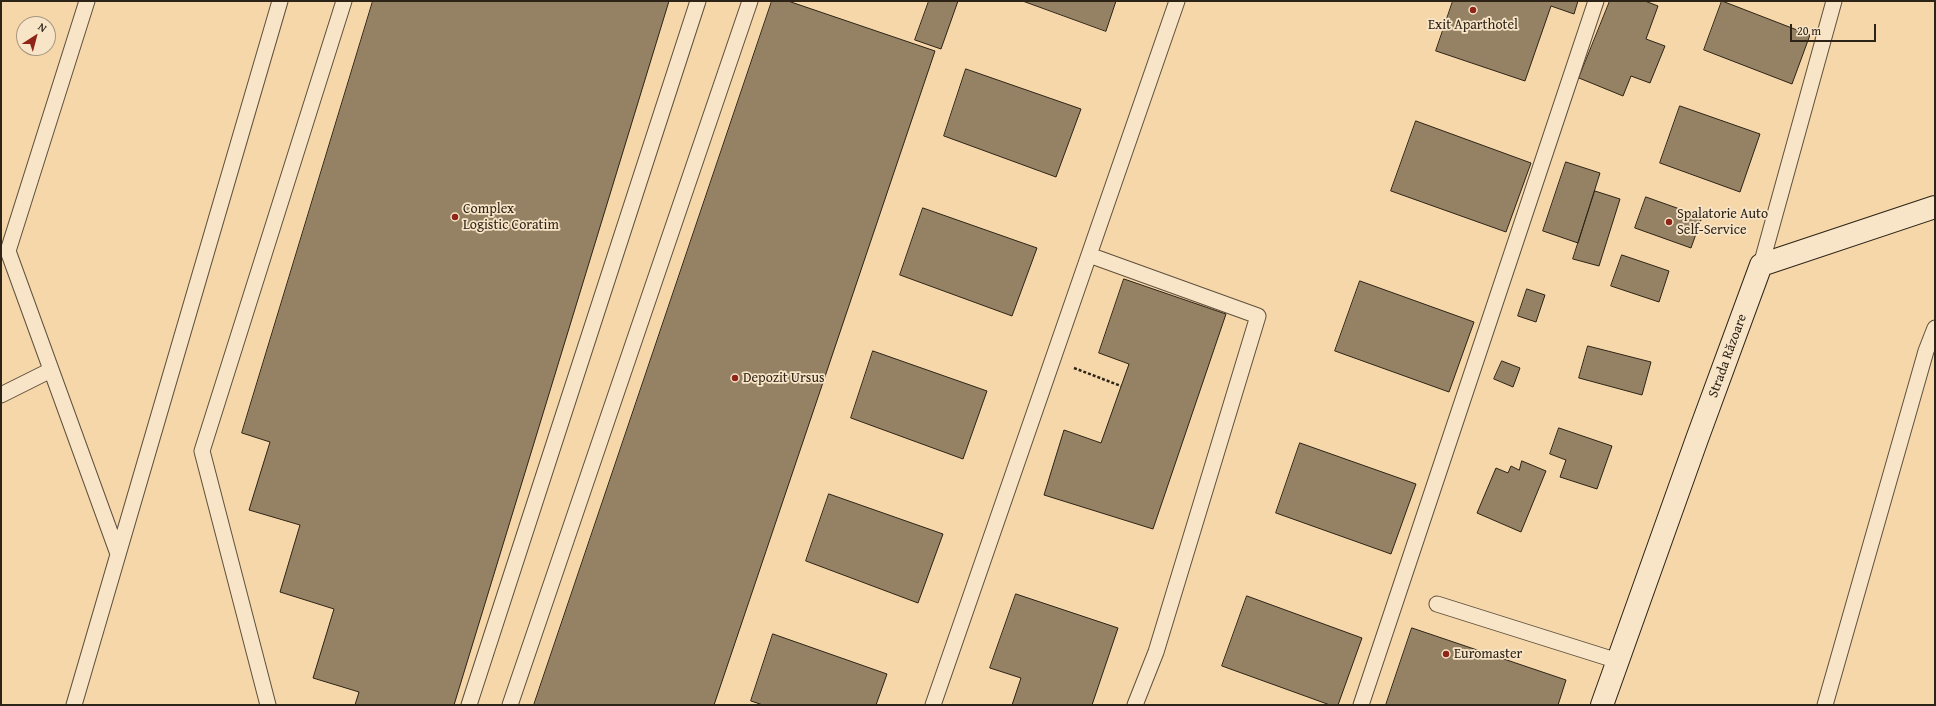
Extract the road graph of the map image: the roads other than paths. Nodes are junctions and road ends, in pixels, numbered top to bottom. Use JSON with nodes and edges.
{"nodes":[{"id":1,"x":87,"y":1,"type":"edge"},
{"id":2,"x":280,"y":1,"type":"edge"},
{"id":3,"x":344,"y":1,"type":"edge"},
{"id":4,"x":698,"y":1,"type":"edge"},
{"id":5,"x":750,"y":1,"type":"edge"},
{"id":6,"x":1177,"y":1,"type":"edge"},
{"id":7,"x":1596,"y":1,"type":"edge"},
{"id":8,"x":1834,"y":1,"type":"edge"},
{"id":9,"x":1935,"y":207,"type":"edge"},
{"id":10,"x":1089,"y":255,"type":"junction"},
{"id":11,"x":1761,"y":265,"type":"junction"},
{"id":12,"x":1935,"y":328,"type":"edge"},
{"id":13,"x":51,"y":370,"type":"junction"},
{"id":14,"x":1,"y":395,"type":"edge"},
{"id":15,"x":118,"y":554,"type":"junction"},
{"id":16,"x":1437,"y":604,"type":"dead end"},
{"id":17,"x":1618,"y":661,"type":"junction"},
{"id":18,"x":74,"y":705,"type":"edge"},
{"id":19,"x":268,"y":705,"type":"edge"},
{"id":20,"x":469,"y":705,"type":"edge"},
{"id":21,"x":510,"y":705,"type":"edge"},
{"id":22,"x":933,"y":705,"type":"edge"},
{"id":23,"x":1135,"y":705,"type":"edge"},
{"id":24,"x":1361,"y":705,"type":"edge"},
{"id":25,"x":1602,"y":705,"type":"edge"},
{"id":26,"x":1825,"y":705,"type":"edge"}],
"edges":[{"from":1,"to":13,"type":"lane"},
{"from":2,"to":15,"type":"lane"},
{"from":3,"to":19,"type":"lane"},
{"from":4,"to":20,"type":"lane"},
{"from":5,"to":21,"type":"lane"},
{"from":6,"to":10,"type":"lane"},
{"from":7,"to":24,"type":"lane"},
{"from":8,"to":11,"type":"lane","name":"Strada Răzoare"},
{"from":9,"to":11,"type":"street"},
{"from":10,"to":22,"type":"lane"},
{"from":10,"to":23,"type":"lane"},
{"from":11,"to":17,"type":"street","name":"Strada Răzoare"},
{"from":12,"to":26,"type":"lane"},
{"from":13,"to":14,"type":"lane"},
{"from":13,"to":15,"type":"lane"},
{"from":15,"to":18,"type":"lane"},
{"from":16,"to":17,"type":"lane"},
{"from":17,"to":25,"type":"street","name":"Strada Răzoare"}]}
